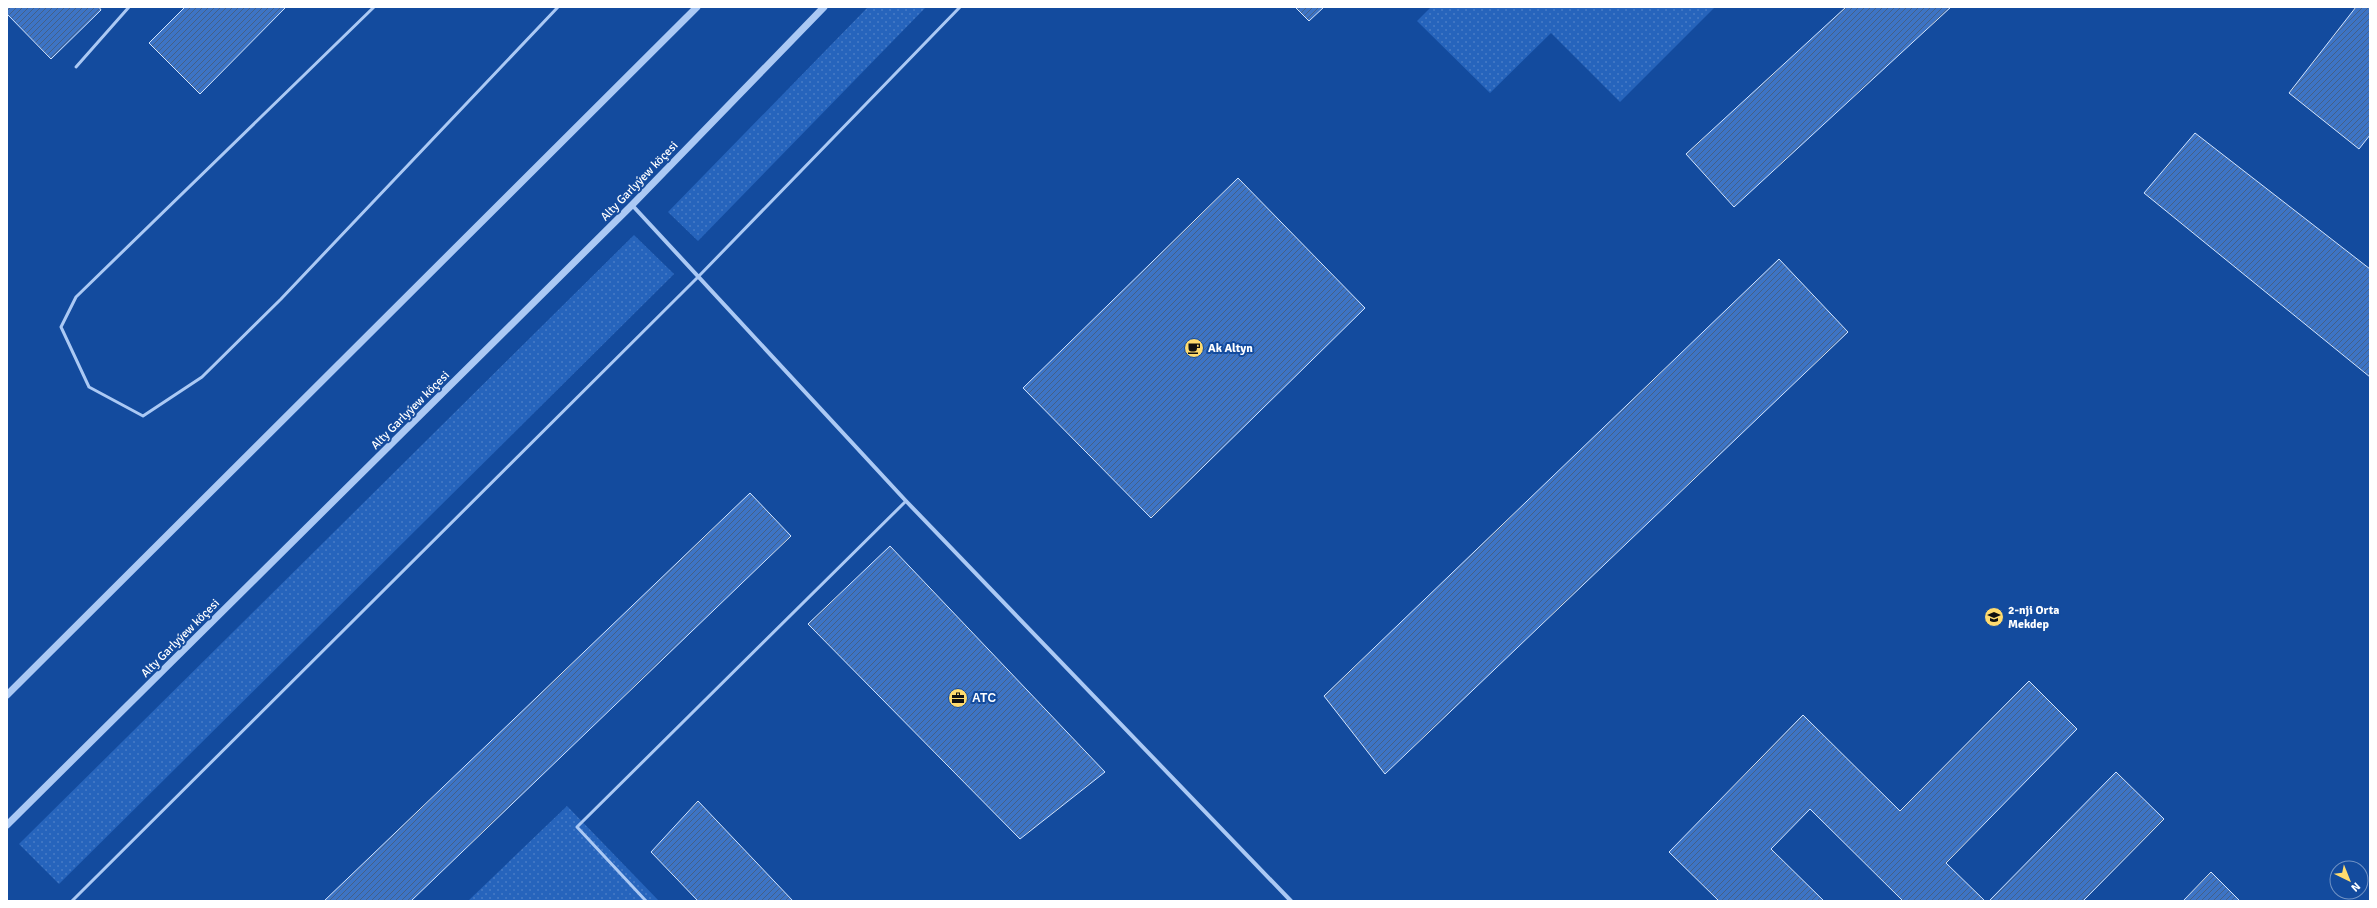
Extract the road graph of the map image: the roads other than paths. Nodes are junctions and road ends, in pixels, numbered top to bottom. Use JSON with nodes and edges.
{"nodes":[{"id":1,"x":129,"y":7,"type":"edge"},
{"id":2,"x":374,"y":7,"type":"edge"},
{"id":3,"x":558,"y":7,"type":"edge"},
{"id":4,"x":697,"y":7,"type":"edge"},
{"id":5,"x":824,"y":7,"type":"edge"},
{"id":6,"x":960,"y":7,"type":"edge"},
{"id":7,"x":76,"y":66,"type":"dead end"},
{"id":8,"x":632,"y":206,"type":"junction"},
{"id":9,"x":698,"y":276,"type":"junction"},
{"id":10,"x":906,"y":501,"type":"junction"},
{"id":11,"x":7,"y":695,"type":"edge"},
{"id":12,"x":7,"y":825,"type":"edge"},
{"id":13,"x":72,"y":901,"type":"edge"},
{"id":14,"x":646,"y":901,"type":"edge"},
{"id":15,"x":1291,"y":901,"type":"edge"}],
"edges":[{"from":1,"to":7,"type":"lane"},
{"from":2,"to":3,"type":"lane"},
{"from":4,"to":11,"type":"street"},
{"from":5,"to":8,"type":"street","name":"Alty Garlyýew köçesi"},
{"from":6,"to":9,"type":"lane"},
{"from":8,"to":9,"type":"street"},
{"from":8,"to":12,"type":"street","name":"Alty Garlyýew köçesi"},
{"from":9,"to":10,"type":"street"},
{"from":9,"to":13,"type":"lane"},
{"from":10,"to":14,"type":"lane"},
{"from":10,"to":15,"type":"street"}]}
